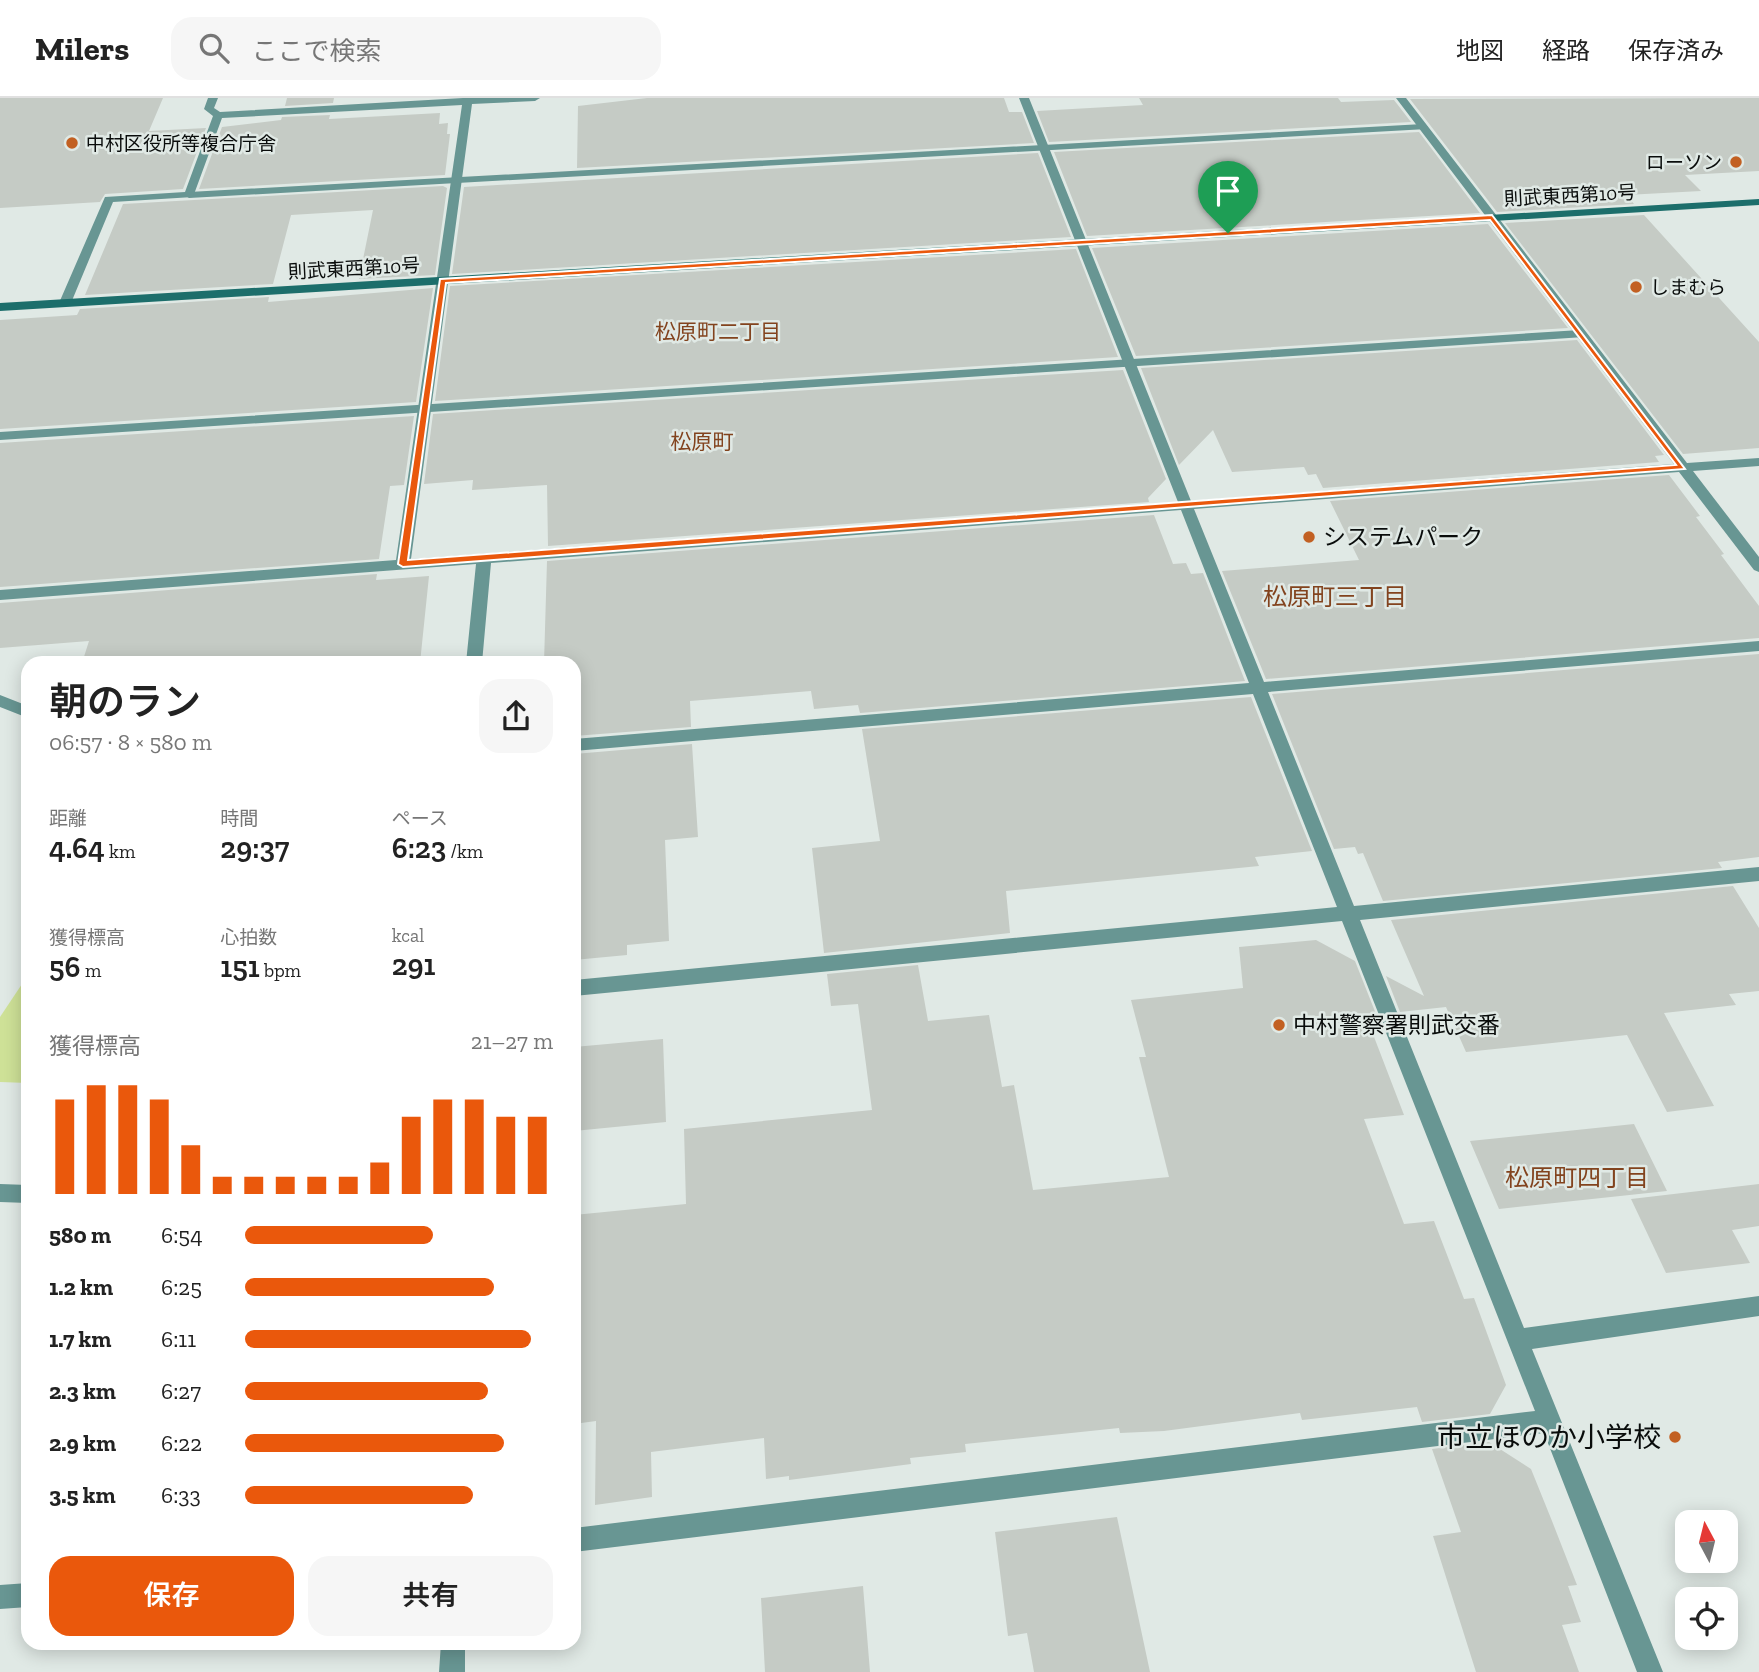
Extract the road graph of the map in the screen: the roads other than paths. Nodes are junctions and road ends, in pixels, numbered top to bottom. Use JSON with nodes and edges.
{"nodes":[{"id":1,"x":213,"y":98,"type":"edge"},
{"id":2,"x":535,"y":98,"type":"edge"},
{"id":3,"x":1024,"y":98,"type":"edge"},
{"id":4,"x":1401,"y":98,"type":"edge"},
{"id":5,"x":468,"y":100,"type":"edge"},
{"id":6,"x":218,"y":115,"type":"junction"},
{"id":7,"x":1423,"y":127,"type":"junction"},
{"id":8,"x":1044,"y":148,"type":"junction"},
{"id":9,"x":456,"y":181,"type":"junction"},
{"id":10,"x":189,"y":195,"type":"junction"},
{"id":11,"x":1759,"y":202,"type":"edge"},
{"id":12,"x":1492,"y":218,"type":"junction"},
{"id":13,"x":1082,"y":242,"type":"junction"},
{"id":14,"x":443,"y":281,"type":"junction"},
{"id":15,"x":65,"y":303,"type":"junction"},
{"id":16,"x":0,"y":307,"type":"edge"},
{"id":17,"x":1580,"y":334,"type":"junction"},
{"id":18,"x":1130,"y":363,"type":"junction"},
{"id":19,"x":425,"y":410,"type":"junction"},
{"id":20,"x":0,"y":436,"type":"edge"},
{"id":21,"x":1759,"y":462,"type":"edge"},
{"id":22,"x":1682,"y":467,"type":"junction"},
{"id":23,"x":1186,"y":505,"type":"junction"},
{"id":24,"x":484,"y":558,"type":"junction"},
{"id":25,"x":403,"y":564,"type":"junction"},
{"id":26,"x":1759,"y":568,"type":"edge"},
{"id":27,"x":0,"y":595,"type":"edge"},
{"id":28,"x":1759,"y":646,"type":"edge"},
{"id":29,"x":475,"y":656,"type":"edge"},
{"id":30,"x":1258,"y":687,"type":"junction"},
{"id":31,"x":0,"y":701,"type":"edge"},
{"id":32,"x":21,"y":709,"type":"edge"},
{"id":33,"x":581,"y":744,"type":"edge"},
{"id":34,"x":1759,"y":874,"type":"edge"},
{"id":35,"x":1348,"y":912,"type":"junction"},
{"id":36,"x":581,"y":987,"type":"edge"},
{"id":37,"x":0,"y":1193,"type":"edge"},
{"id":38,"x":21,"y":1194,"type":"edge"},
{"id":39,"x":1759,"y":1306,"type":"edge"},
{"id":40,"x":1518,"y":1340,"type":"junction"},
{"id":41,"x":1550,"y":1421,"type":"junction"},
{"id":42,"x":581,"y":1539,"type":"edge"},
{"id":43,"x":21,"y":1596,"type":"edge"},
{"id":44,"x":0,"y":1597,"type":"edge"},
{"id":45,"x":453,"y":1650,"type":"edge"},
{"id":46,"x":452,"y":1672,"type":"edge"},
{"id":47,"x":1650,"y":1672,"type":"edge"}],
"edges":[{"from":1,"to":6,"type":"street"},
{"from":2,"to":5,"type":"street"},
{"from":3,"to":8,"type":"street"},
{"from":4,"to":7,"type":"street"},
{"from":5,"to":6,"type":"street"},
{"from":5,"to":9,"type":"street"},
{"from":6,"to":10,"type":"street"},
{"from":7,"to":8,"type":"street"},
{"from":7,"to":12,"type":"street"},
{"from":8,"to":9,"type":"street"},
{"from":8,"to":13,"type":"street"},
{"from":9,"to":10,"type":"street"},
{"from":9,"to":14,"type":"street"},
{"from":10,"to":15,"type":"street"},
{"from":11,"to":12,"type":"street","name":"則武東西第10号"},
{"from":12,"to":13,"type":"street","name":"則武東西第10号"},
{"from":12,"to":17,"type":"street"},
{"from":13,"to":14,"type":"street","name":"則武東西第10号"},
{"from":13,"to":18,"type":"street"},
{"from":14,"to":15,"type":"street","name":"則武東西第10号"},
{"from":14,"to":19,"type":"street"},
{"from":15,"to":16,"type":"street","name":"則武東西第10号"},
{"from":17,"to":18,"type":"street"},
{"from":17,"to":22,"type":"street"},
{"from":18,"to":19,"type":"street"},
{"from":18,"to":23,"type":"street"},
{"from":19,"to":20,"type":"street"},
{"from":19,"to":25,"type":"street"},
{"from":21,"to":22,"type":"street"},
{"from":22,"to":23,"type":"street"},
{"from":22,"to":26,"type":"street"},
{"from":23,"to":24,"type":"street"},
{"from":23,"to":30,"type":"street"},
{"from":24,"to":25,"type":"street"},
{"from":24,"to":29,"type":"street"},
{"from":25,"to":27,"type":"street"},
{"from":28,"to":30,"type":"street"},
{"from":30,"to":33,"type":"street"},
{"from":30,"to":35,"type":"street"},
{"from":31,"to":32,"type":"street"},
{"from":34,"to":35,"type":"street"},
{"from":35,"to":36,"type":"street"},
{"from":35,"to":40,"type":"street"},
{"from":37,"to":38,"type":"street"},
{"from":39,"to":40,"type":"street"},
{"from":40,"to":41,"type":"street"},
{"from":41,"to":42,"type":"street"},
{"from":41,"to":47,"type":"street"},
{"from":43,"to":44,"type":"street"},
{"from":45,"to":46,"type":"street"}]}
